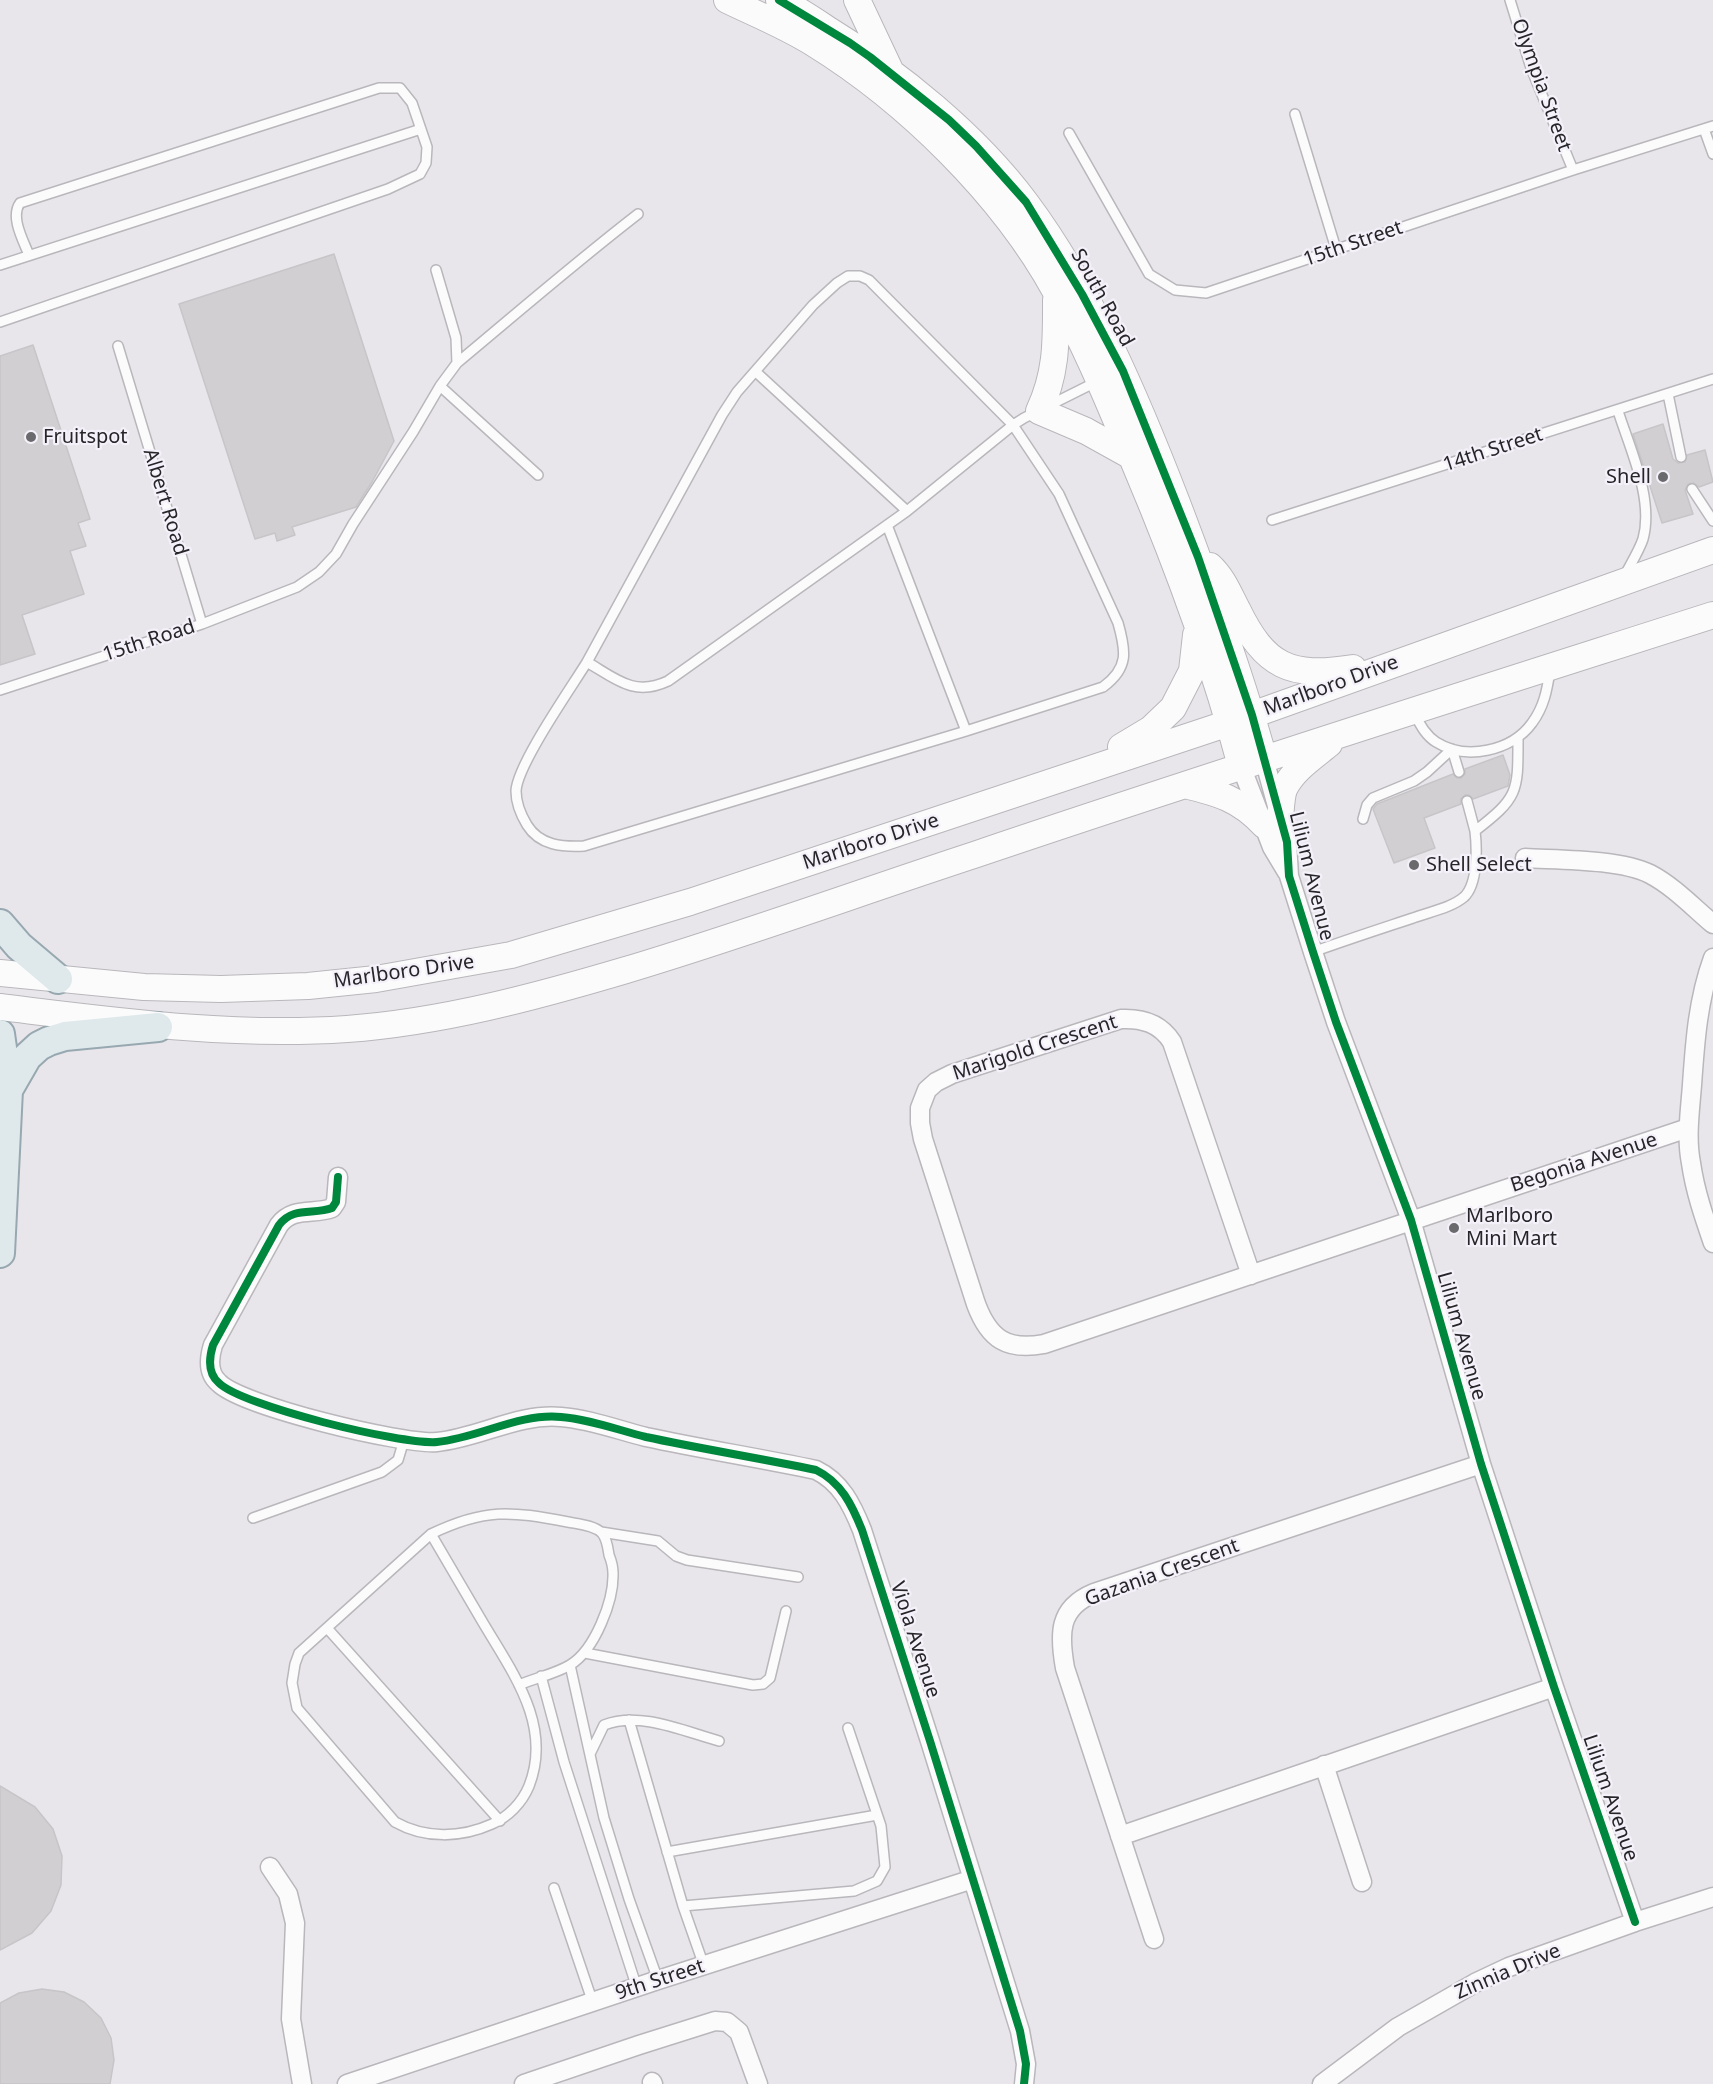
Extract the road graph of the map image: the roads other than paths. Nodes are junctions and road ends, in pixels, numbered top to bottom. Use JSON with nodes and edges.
{"nodes":[{"id":1,"x":727,"y":0,"type":"edge"},
{"id":2,"x":857,"y":0,"type":"edge"},
{"id":3,"x":1510,"y":0,"type":"edge"},
{"id":4,"x":779,"y":6,"type":"edge"},
{"id":5,"x":893,"y":74,"type":"junction"},
{"id":6,"x":1295,"y":114,"type":"dead end"},
{"id":7,"x":1709,"y":127,"type":"edge"},
{"id":8,"x":421,"y":129,"type":"junction"},
{"id":9,"x":1069,"y":133,"type":"dead end"},
{"id":10,"x":1713,"y":154,"type":"edge"},
{"id":11,"x":1573,"y":170,"type":"junction"},
{"id":12,"x":638,"y":214,"type":"dead end"},
{"id":13,"x":1336,"y":249,"type":"junction"},
{"id":14,"x":29,"y":255,"type":"junction"},
{"id":15,"x":0,"y":265,"type":"edge"},
{"id":16,"x":436,"y":270,"type":"dead end"},
{"id":17,"x":1055,"y":291,"type":"junction"},
{"id":18,"x":0,"y":322,"type":"edge"},
{"id":19,"x":118,"y":346,"type":"dead end"},
{"id":20,"x":457,"y":363,"type":"junction"},
{"id":21,"x":756,"y":372,"type":"junction"},
{"id":22,"x":1111,"y":376,"type":"junction"},
{"id":23,"x":1713,"y":379,"type":"edge"},
{"id":24,"x":440,"y":386,"type":"junction"},
{"id":25,"x":1668,"y":394,"type":"junction"},
{"id":26,"x":1039,"y":411,"type":"junction"},
{"id":27,"x":1618,"y":411,"type":"junction"},
{"id":28,"x":1013,"y":426,"type":"junction"},
{"id":29,"x":1131,"y":456,"type":"junction"},
{"id":30,"x":1680,"y":457,"type":"dead end"},
{"id":31,"x":537,"y":475,"type":"dead end"},
{"id":32,"x":1692,"y":489,"type":"dead end"},
{"id":33,"x":907,"y":510,"type":"junction"},
{"id":34,"x":1272,"y":520,"type":"dead end"},
{"id":35,"x":1713,"y":521,"type":"edge"},
{"id":36,"x":887,"y":525,"type":"junction"},
{"id":37,"x":1713,"y":550,"type":"edge"},
{"id":38,"x":1198,"y":557,"type":"junction"},
{"id":39,"x":1620,"y":584,"type":"junction"},
{"id":40,"x":1713,"y":615,"type":"edge"},
{"id":41,"x":202,"y":624,"type":"junction"},
{"id":42,"x":1197,"y":626,"type":"junction"},
{"id":43,"x":1403,"y":660,"type":"junction"},
{"id":44,"x":587,"y":662,"type":"junction"},
{"id":45,"x":1551,"y":666,"type":"junction"},
{"id":46,"x":0,"y":690,"type":"edge"},
{"id":47,"x":1413,"y":711,"type":"junction"},
{"id":48,"x":1241,"y":719,"type":"junction"},
{"id":49,"x":966,"y":731,"type":"junction"},
{"id":50,"x":1341,"y":734,"type":"junction"},
{"id":51,"x":1518,"y":738,"type":"junction"},
{"id":52,"x":1452,"y":749,"type":"junction"},
{"id":53,"x":1252,"y":763,"type":"junction"},
{"id":54,"x":1079,"y":771,"type":"junction"},
{"id":55,"x":1459,"y":772,"type":"dead end"},
{"id":56,"x":1185,"y":785,"type":"junction"},
{"id":57,"x":1467,"y":801,"type":"dead end"},
{"id":58,"x":1363,"y":819,"type":"dead end"},
{"id":59,"x":1272,"y":822,"type":"junction"},
{"id":60,"x":1475,"y":831,"type":"junction"},
{"id":61,"x":1525,"y":858,"type":"dead end"},
{"id":62,"x":0,"y":924,"type":"edge"},
{"id":63,"x":1713,"y":924,"type":"edge"},
{"id":64,"x":1313,"y":952,"type":"junction"},
{"id":65,"x":1713,"y":958,"type":"edge"},
{"id":66,"x":0,"y":973,"type":"edge"},
{"id":67,"x":58,"y":979,"type":"junction"},
{"id":68,"x":0,"y":1007,"type":"edge"},
{"id":69,"x":158,"y":1027,"type":"junction"},
{"id":70,"x":0,"y":1034,"type":"edge"},
{"id":71,"x":8,"y":1090,"type":"junction"},
{"id":72,"x":1688,"y":1128,"type":"junction"},
{"id":73,"x":338,"y":1177,"type":"dead end"},
{"id":74,"x":1411,"y":1220,"type":"junction"},
{"id":75,"x":1713,"y":1243,"type":"edge"},
{"id":76,"x":0,"y":1253,"type":"edge"},
{"id":77,"x":1251,"y":1275,"type":"junction"},
{"id":78,"x":404,"y":1440,"type":"junction"},
{"id":79,"x":1481,"y":1464,"type":"junction"},
{"id":80,"x":253,"y":1518,"type":"dead end"},
{"id":81,"x":601,"y":1532,"type":"junction"},
{"id":82,"x":431,"y":1534,"type":"junction"},
{"id":83,"x":798,"y":1577,"type":"dead end"},
{"id":84,"x":786,"y":1611,"type":"dead end"},
{"id":85,"x":327,"y":1628,"type":"junction"},
{"id":86,"x":585,"y":1653,"type":"junction"},
{"id":87,"x":570,"y":1665,"type":"junction"},
{"id":88,"x":541,"y":1676,"type":"junction"},
{"id":89,"x":519,"y":1684,"type":"junction"},
{"id":90,"x":1554,"y":1687,"type":"junction"},
{"id":91,"x":629,"y":1720,"type":"junction"},
{"id":92,"x":848,"y":1728,"type":"dead end"},
{"id":93,"x":719,"y":1741,"type":"dead end"},
{"id":94,"x":590,"y":1754,"type":"junction"},
{"id":95,"x":1324,"y":1765,"type":"junction"},
{"id":96,"x":878,"y":1815,"type":"junction"},
{"id":97,"x":500,"y":1821,"type":"junction"},
{"id":98,"x":1120,"y":1836,"type":"junction"},
{"id":99,"x":667,"y":1852,"type":"junction"},
{"id":100,"x":270,"y":1867,"type":"dead end"},
{"id":101,"x":973,"y":1879,"type":"junction"},
{"id":102,"x":1362,"y":1882,"type":"dead end"},
{"id":103,"x":554,"y":1888,"type":"dead end"},
{"id":104,"x":1713,"y":1897,"type":"edge"},
{"id":105,"x":682,"y":1906,"type":"junction"},
{"id":106,"x":1635,"y":1922,"type":"junction"},
{"id":107,"x":1154,"y":1939,"type":"dead end"},
{"id":108,"x":704,"y":1966,"type":"junction"},
{"id":109,"x":658,"y":1980,"type":"junction"},
{"id":110,"x":636,"y":1988,"type":"junction"},
{"id":111,"x":593,"y":2003,"type":"junction"},
{"id":112,"x":376,"y":2079,"type":"edge"},
{"id":113,"x":302,"y":2084,"type":"edge"},
{"id":114,"x":347,"y":2084,"type":"edge"},
{"id":115,"x":524,"y":2084,"type":"edge"},
{"id":116,"x":758,"y":2084,"type":"edge"},
{"id":117,"x":1024,"y":2084,"type":"edge"},
{"id":118,"x":1322,"y":2084,"type":"edge"}],
"edges":[{"from":1,"to":4,"type":"main road","name":"South Road"},
{"from":2,"to":5,"type":"main road"},
{"from":3,"to":11,"type":"lane","name":"Olympia Street"},
{"from":4,"to":5,"type":"main road","name":"South Road"},
{"from":4,"to":17,"type":"main road","name":"South Road"},
{"from":5,"to":22,"type":"main road","name":"South Road"},
{"from":6,"to":13,"type":"lane"},
{"from":7,"to":10,"type":"lane"},
{"from":7,"to":11,"type":"lane","name":"15th Street"},
{"from":8,"to":14,"type":"lane"},
{"from":8,"to":14,"type":"lane"},
{"from":8,"to":18,"type":"lane"},
{"from":9,"to":13,"type":"lane","name":"15th Street"},
{"from":11,"to":13,"type":"lane","name":"15th Street"},
{"from":12,"to":20,"type":"lane","name":"15th Road"},
{"from":14,"to":15,"type":"lane"},
{"from":16,"to":20,"type":"lane"},
{"from":17,"to":22,"type":"main road","name":"South Road"},
{"from":17,"to":26,"type":"main road"},
{"from":19,"to":41,"type":"lane","name":"Albert Road"},
{"from":20,"to":24,"type":"lane","name":"15th Road"},
{"from":21,"to":28,"type":"lane"},
{"from":21,"to":33,"type":"lane"},
{"from":21,"to":44,"type":"lane"},
{"from":22,"to":26,"type":"lane"},
{"from":22,"to":29,"type":"main road","name":"South Road"},
{"from":22,"to":38,"type":"main road","name":"South Road"},
{"from":23,"to":25,"type":"lane","name":"14th Street"},
{"from":24,"to":31,"type":"lane"},
{"from":24,"to":41,"type":"lane","name":"15th Road"},
{"from":25,"to":27,"type":"lane","name":"14th Street"},
{"from":25,"to":30,"type":"lane"},
{"from":26,"to":28,"type":"lane"},
{"from":26,"to":29,"type":"main road"},
{"from":27,"to":34,"type":"lane","name":"14th Street"},
{"from":27,"to":39,"type":"lane"},
{"from":28,"to":33,"type":"lane"},
{"from":28,"to":49,"type":"lane"},
{"from":29,"to":42,"type":"main road","name":"South Road"},
{"from":32,"to":35,"type":"lane"},
{"from":33,"to":36,"type":"lane"},
{"from":36,"to":44,"type":"lane"},
{"from":36,"to":49,"type":"lane"},
{"from":37,"to":39,"type":"main road","name":"Marlboro Drive"},
{"from":38,"to":43,"type":"main road"},
{"from":38,"to":48,"type":"main road","name":"South Road"},
{"from":39,"to":43,"type":"main road","name":"Marlboro Drive"},
{"from":40,"to":45,"type":"main road"},
{"from":41,"to":46,"type":"lane","name":"15th Road"},
{"from":42,"to":48,"type":"main road","name":"South Road"},
{"from":42,"to":54,"type":"main road"},
{"from":43,"to":48,"type":"main road","name":"Marlboro Drive"},
{"from":44,"to":49,"type":"lane"},
{"from":45,"to":47,"type":"main road"},
{"from":45,"to":51,"type":"lane"},
{"from":47,"to":50,"type":"main road"},
{"from":47,"to":52,"type":"lane"},
{"from":48,"to":53,"type":"main road"},
{"from":48,"to":54,"type":"main road","name":"Marlboro Drive"},
{"from":50,"to":53,"type":"main road"},
{"from":50,"to":59,"type":"main road"},
{"from":51,"to":52,"type":"lane"},
{"from":51,"to":60,"type":"lane"},
{"from":52,"to":55,"type":"lane"},
{"from":52,"to":58,"type":"lane"},
{"from":53,"to":56,"type":"main road"},
{"from":53,"to":59,"type":"street","name":"Lilium Avenue"},
{"from":54,"to":67,"type":"main road","name":"Marlboro Drive"},
{"from":56,"to":59,"type":"main road"},
{"from":56,"to":69,"type":"main road"},
{"from":57,"to":60,"type":"lane"},
{"from":59,"to":64,"type":"street","name":"Lilium Avenue"},
{"from":60,"to":64,"type":"lane"},
{"from":61,"to":63,"type":"street"},
{"from":62,"to":67,"type":"main road"},
{"from":64,"to":74,"type":"street","name":"Lilium Avenue"},
{"from":65,"to":72,"type":"street"},
{"from":66,"to":67,"type":"main road","name":"Marlboro Drive"},
{"from":68,"to":69,"type":"main road"},
{"from":69,"to":71,"type":"main road"},
{"from":70,"to":71,"type":"main road"},
{"from":71,"to":76,"type":"main road"},
{"from":72,"to":74,"type":"street","name":"Begonia Avenue"},
{"from":72,"to":75,"type":"street"},
{"from":73,"to":78,"type":"street","name":"Viola Avenue"},
{"from":74,"to":77,"type":"street","name":"Marigold Crescent"},
{"from":74,"to":79,"type":"street","name":"Lilium Avenue"},
{"from":77,"to":77,"type":"street","name":"Marigold Crescent"},
{"from":78,"to":80,"type":"lane"},
{"from":78,"to":101,"type":"street","name":"Viola Avenue"},
{"from":79,"to":90,"type":"street","name":"Lilium Avenue"},
{"from":79,"to":98,"type":"street","name":"Gazania Crescent"},
{"from":81,"to":82,"type":"lane"},
{"from":81,"to":83,"type":"lane"},
{"from":81,"to":86,"type":"lane"},
{"from":82,"to":85,"type":"lane"},
{"from":82,"to":89,"type":"lane"},
{"from":84,"to":86,"type":"lane"},
{"from":85,"to":97,"type":"lane"},
{"from":85,"to":97,"type":"lane"},
{"from":86,"to":87,"type":"lane"},
{"from":87,"to":88,"type":"lane"},
{"from":87,"to":94,"type":"lane"},
{"from":88,"to":89,"type":"lane"},
{"from":88,"to":110,"type":"lane"},
{"from":89,"to":97,"type":"lane"},
{"from":90,"to":95,"type":"street"},
{"from":90,"to":106,"type":"street","name":"Lilium Avenue"},
{"from":91,"to":93,"type":"lane"},
{"from":91,"to":94,"type":"lane"},
{"from":91,"to":99,"type":"lane"},
{"from":92,"to":96,"type":"lane"},
{"from":94,"to":109,"type":"lane"},
{"from":95,"to":98,"type":"street"},
{"from":95,"to":102,"type":"street"},
{"from":96,"to":99,"type":"lane"},
{"from":96,"to":105,"type":"lane"},
{"from":98,"to":107,"type":"street","name":"Gazania Crescent"},
{"from":99,"to":105,"type":"lane"},
{"from":100,"to":113,"type":"street"},
{"from":101,"to":108,"type":"street","name":"9th Street"},
{"from":101,"to":117,"type":"street","name":"Viola Avenue"},
{"from":103,"to":111,"type":"lane"},
{"from":104,"to":106,"type":"street","name":"Zinnia Drive"},
{"from":105,"to":108,"type":"lane"},
{"from":106,"to":118,"type":"street","name":"Zinnia Drive"},
{"from":108,"to":109,"type":"street","name":"9th Street"},
{"from":109,"to":110,"type":"street","name":"9th Street"},
{"from":110,"to":111,"type":"street","name":"9th Street"},
{"from":111,"to":112,"type":"street","name":"9th Street"},
{"from":112,"to":114,"type":"street","name":"9th Street"},
{"from":115,"to":116,"type":"street"}]}
